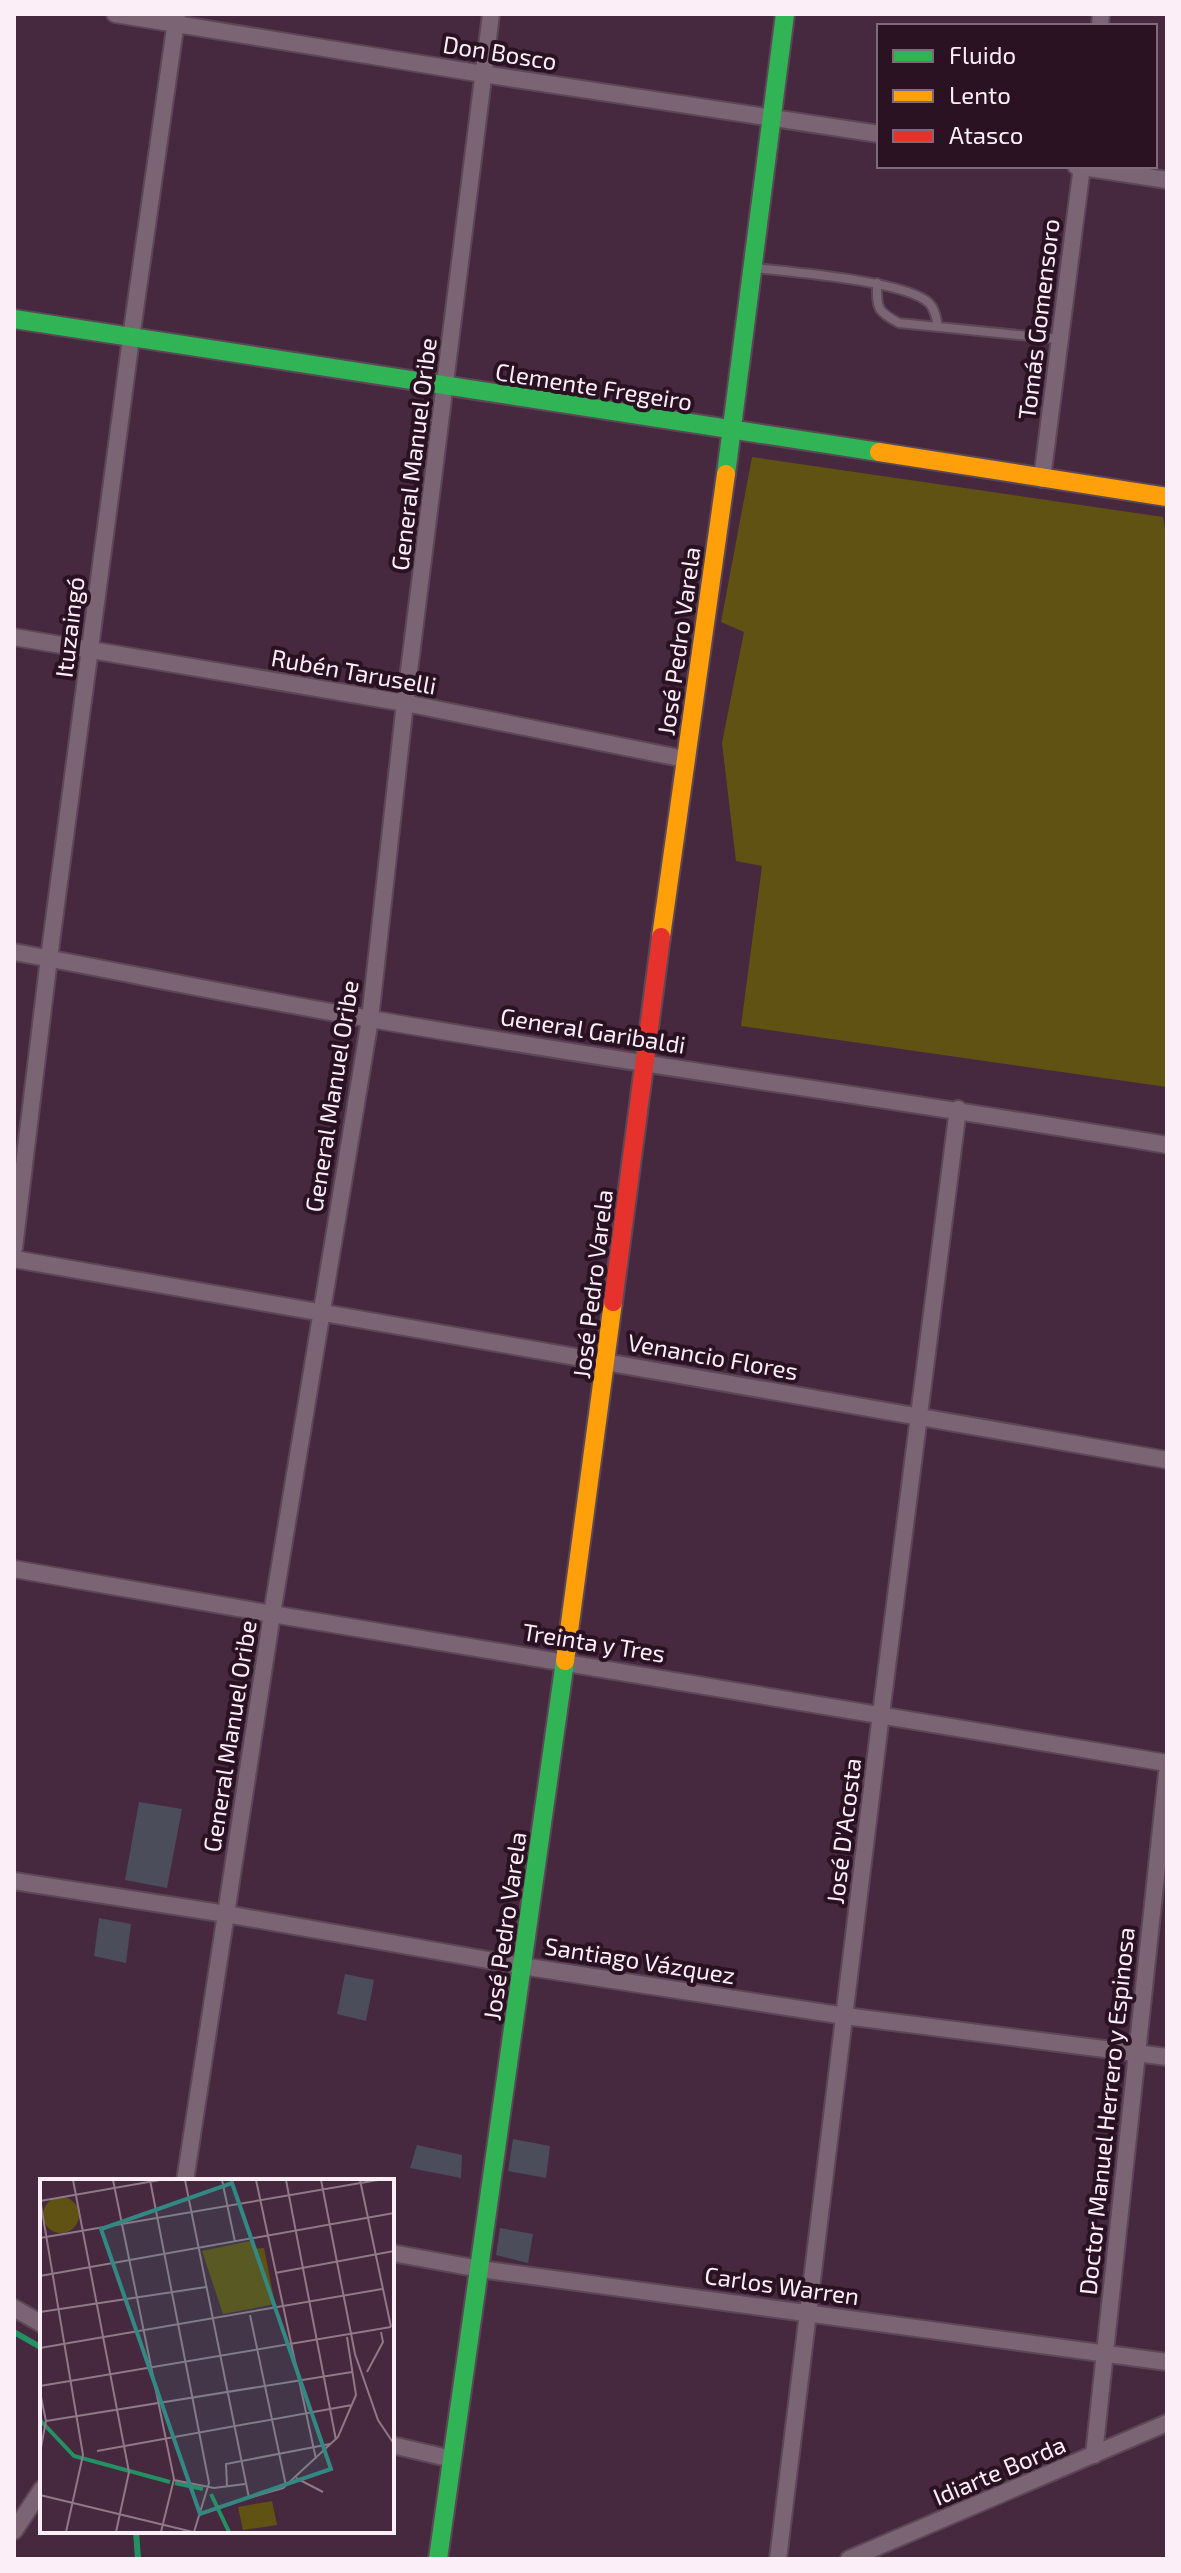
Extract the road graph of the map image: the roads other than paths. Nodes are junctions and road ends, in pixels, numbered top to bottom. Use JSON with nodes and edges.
{"nodes":[{"id":1,"x":115,"y":14,"type":"edge"},
{"id":2,"x":491,"y":14,"type":"edge"},
{"id":3,"x":785,"y":14,"type":"edge"},
{"id":4,"x":176,"y":19,"type":"edge"},
{"id":5,"x":483,"y":74,"type":"junction"},
{"id":6,"x":772,"y":116,"type":"junction"},
{"id":7,"x":877,"y":134,"type":"edge"},
{"id":8,"x":1082,"y":168,"type":"edge"},
{"id":9,"x":1094,"y":168,"type":"edge"},
{"id":10,"x":1167,"y":180,"type":"edge"},
{"id":11,"x":752,"y":268,"type":"junction"},
{"id":12,"x":877,"y":283,"type":"junction"},
{"id":13,"x":14,"y":319,"type":"edge"},
{"id":14,"x":938,"y":326,"type":"junction"},
{"id":15,"x":131,"y":338,"type":"junction"},
{"id":16,"x":1059,"y":339,"type":"junction"},
{"id":17,"x":446,"y":387,"type":"junction"},
{"id":18,"x":732,"y":431,"type":"junction"},
{"id":19,"x":1042,"y":479,"type":"junction"},
{"id":20,"x":1167,"y":497,"type":"edge"},
{"id":21,"x":14,"y":637,"type":"edge"},
{"id":22,"x":90,"y":650,"type":"junction"},
{"id":23,"x":405,"y":703,"type":"junction"},
{"id":24,"x":685,"y":759,"type":"junction"},
{"id":25,"x":14,"y":952,"type":"edge"},
{"id":26,"x":49,"y":958,"type":"junction"},
{"id":27,"x":370,"y":1019,"type":"junction"},
{"id":28,"x":645,"y":1063,"type":"junction"},
{"id":29,"x":958,"y":1109,"type":"junction"},
{"id":30,"x":1167,"y":1145,"type":"edge"},
{"id":31,"x":14,"y":1248,"type":"edge"},
{"id":32,"x":14,"y":1259,"type":"edge"},
{"id":33,"x":321,"y":1313,"type":"junction"},
{"id":34,"x":606,"y":1361,"type":"junction"},
{"id":35,"x":918,"y":1416,"type":"junction"},
{"id":36,"x":1167,"y":1460,"type":"edge"},
{"id":37,"x":14,"y":1569,"type":"edge"},
{"id":38,"x":272,"y":1614,"type":"junction"},
{"id":39,"x":565,"y":1661,"type":"junction"},
{"id":40,"x":881,"y":1714,"type":"junction"},
{"id":41,"x":1167,"y":1763,"type":"edge"},
{"id":42,"x":1167,"y":1773,"type":"edge"},
{"id":43,"x":14,"y":1881,"type":"edge"},
{"id":44,"x":226,"y":1914,"type":"junction"},
{"id":45,"x":522,"y":1966,"type":"junction"},
{"id":46,"x":845,"y":2016,"type":"junction"},
{"id":47,"x":1138,"y":2054,"type":"junction"},
{"id":48,"x":1167,"y":2057,"type":"edge"},
{"id":49,"x":185,"y":2179,"type":"edge"},
{"id":50,"x":394,"y":2253,"type":"edge"},
{"id":51,"x":480,"y":2269,"type":"junction"},
{"id":52,"x":14,"y":2308,"type":"edge"},
{"id":53,"x":808,"y":2313,"type":"junction"},
{"id":54,"x":40,"y":2323,"type":"edge"},
{"id":55,"x":1104,"y":2353,"type":"junction"},
{"id":56,"x":1167,"y":2362,"type":"edge"},
{"id":57,"x":1167,"y":2423,"type":"edge"},
{"id":58,"x":394,"y":2445,"type":"edge"},
{"id":59,"x":1094,"y":2455,"type":"junction"},
{"id":60,"x":452,"y":2459,"type":"junction"},
{"id":61,"x":40,"y":2492,"type":"edge"},
{"id":62,"x":15,"y":2528,"type":"edge"},
{"id":63,"x":880,"y":2554,"type":"edge"},
{"id":64,"x":438,"y":2559,"type":"edge"},
{"id":65,"x":778,"y":2559,"type":"edge"},
{"id":66,"x":849,"y":2559,"type":"edge"}],
"edges":[{"from":1,"to":4,"type":"street","name":"Don Bosco"},
{"from":2,"to":5,"type":"street","name":"General Manuel Oribe"},
{"from":3,"to":6,"type":"street","name":"José Pedro Varela"},
{"from":4,"to":5,"type":"street","name":"Don Bosco"},
{"from":4,"to":15,"type":"street","name":"Ituzaingó"},
{"from":5,"to":6,"type":"street","name":"Don Bosco"},
{"from":5,"to":17,"type":"street","name":"General Manuel Oribe"},
{"from":6,"to":7,"type":"street","name":"Don Bosco"},
{"from":6,"to":11,"type":"street","name":"José Pedro Varela"},
{"from":8,"to":16,"type":"street","name":"Tomás Gomensoro"},
{"from":9,"to":10,"type":"street"},
{"from":11,"to":12,"type":"lane"},
{"from":11,"to":18,"type":"street","name":"José Pedro Varela"},
{"from":12,"to":14,"type":"lane"},
{"from":12,"to":14,"type":"lane"},
{"from":13,"to":15,"type":"street","name":"Clemente Fregeiro"},
{"from":14,"to":16,"type":"lane"},
{"from":15,"to":17,"type":"street","name":"Clemente Fregeiro"},
{"from":15,"to":22,"type":"street","name":"Ituzaingó"},
{"from":16,"to":19,"type":"street","name":"Tomás Gomensoro"},
{"from":17,"to":18,"type":"street","name":"Clemente Fregeiro"},
{"from":17,"to":23,"type":"street","name":"General Manuel Oribe"},
{"from":18,"to":19,"type":"street","name":"Clemente Fregeiro"},
{"from":18,"to":24,"type":"street","name":"José Pedro Varela"},
{"from":19,"to":20,"type":"street","name":"Clemente Fregeiro"},
{"from":21,"to":22,"type":"street","name":"Rubén Taruselli"},
{"from":22,"to":23,"type":"street","name":"Rubén Taruselli"},
{"from":22,"to":26,"type":"street","name":"Ituzaingó"},
{"from":23,"to":24,"type":"street","name":"Rubén Taruselli"},
{"from":23,"to":27,"type":"street","name":"General Manuel Oribe"},
{"from":24,"to":28,"type":"street","name":"José Pedro Varela"},
{"from":25,"to":26,"type":"street","name":"General Garibaldi"},
{"from":26,"to":27,"type":"street","name":"General Garibaldi"},
{"from":26,"to":31,"type":"street","name":"Ituzaingó"},
{"from":27,"to":28,"type":"street","name":"General Garibaldi"},
{"from":27,"to":33,"type":"street","name":"General Manuel Oribe"},
{"from":28,"to":29,"type":"street","name":"General Garibaldi"},
{"from":28,"to":34,"type":"street","name":"José Pedro Varela"},
{"from":29,"to":30,"type":"street","name":"General Garibaldi"},
{"from":29,"to":35,"type":"street","name":"José D'Acosta"},
{"from":32,"to":33,"type":"street","name":"Venancio Flores"},
{"from":33,"to":34,"type":"street","name":"Venancio Flores"},
{"from":33,"to":38,"type":"street","name":"General Manuel Oribe"},
{"from":34,"to":35,"type":"street","name":"Venancio Flores"},
{"from":34,"to":39,"type":"street","name":"José Pedro Varela"},
{"from":35,"to":36,"type":"street","name":"Venancio Flores"},
{"from":35,"to":40,"type":"street","name":"José D'Acosta"},
{"from":37,"to":38,"type":"street","name":"Treinta y Tres"},
{"from":38,"to":39,"type":"street","name":"Treinta y Tres"},
{"from":38,"to":44,"type":"street","name":"General Manuel Oribe"},
{"from":39,"to":40,"type":"street","name":"Treinta y Tres"},
{"from":39,"to":45,"type":"street","name":"José Pedro Varela"},
{"from":40,"to":41,"type":"street","name":"Treinta y Tres"},
{"from":40,"to":46,"type":"street","name":"José D'Acosta"},
{"from":42,"to":47,"type":"street","name":"Doctor Manuel Herrero y Espinosa"},
{"from":43,"to":44,"type":"street","name":"Santiago Vázquez"},
{"from":44,"to":45,"type":"street","name":"Santiago Vázquez"},
{"from":44,"to":49,"type":"street","name":"General Manuel Oribe"},
{"from":45,"to":46,"type":"street","name":"Santiago Vázquez"},
{"from":45,"to":51,"type":"street","name":"José Pedro Varela"},
{"from":46,"to":47,"type":"street","name":"Santiago Vázquez"},
{"from":46,"to":53,"type":"street","name":"José D'Acosta"},
{"from":47,"to":48,"type":"street","name":"Santiago Vázquez"},
{"from":47,"to":55,"type":"street","name":"Doctor Manuel Herrero y Espinosa"},
{"from":50,"to":51,"type":"street","name":"Carlos Warren"},
{"from":51,"to":53,"type":"street","name":"Carlos Warren"},
{"from":51,"to":60,"type":"street","name":"José Pedro Varela"},
{"from":52,"to":54,"type":"street"},
{"from":53,"to":55,"type":"street","name":"Carlos Warren"},
{"from":53,"to":65,"type":"street","name":"José D'Acosta"},
{"from":55,"to":56,"type":"street","name":"Carlos Warren"},
{"from":55,"to":59,"type":"street","name":"Doctor Manuel Herrero y Espinosa"},
{"from":57,"to":59,"type":"street","name":"Idiarte Borda"},
{"from":58,"to":60,"type":"street"},
{"from":59,"to":63,"type":"street","name":"Idiarte Borda"},
{"from":60,"to":64,"type":"street","name":"José Pedro Varela"},
{"from":61,"to":62,"type":"street"},
{"from":63,"to":66,"type":"street","name":"Idiarte Borda"}]}
